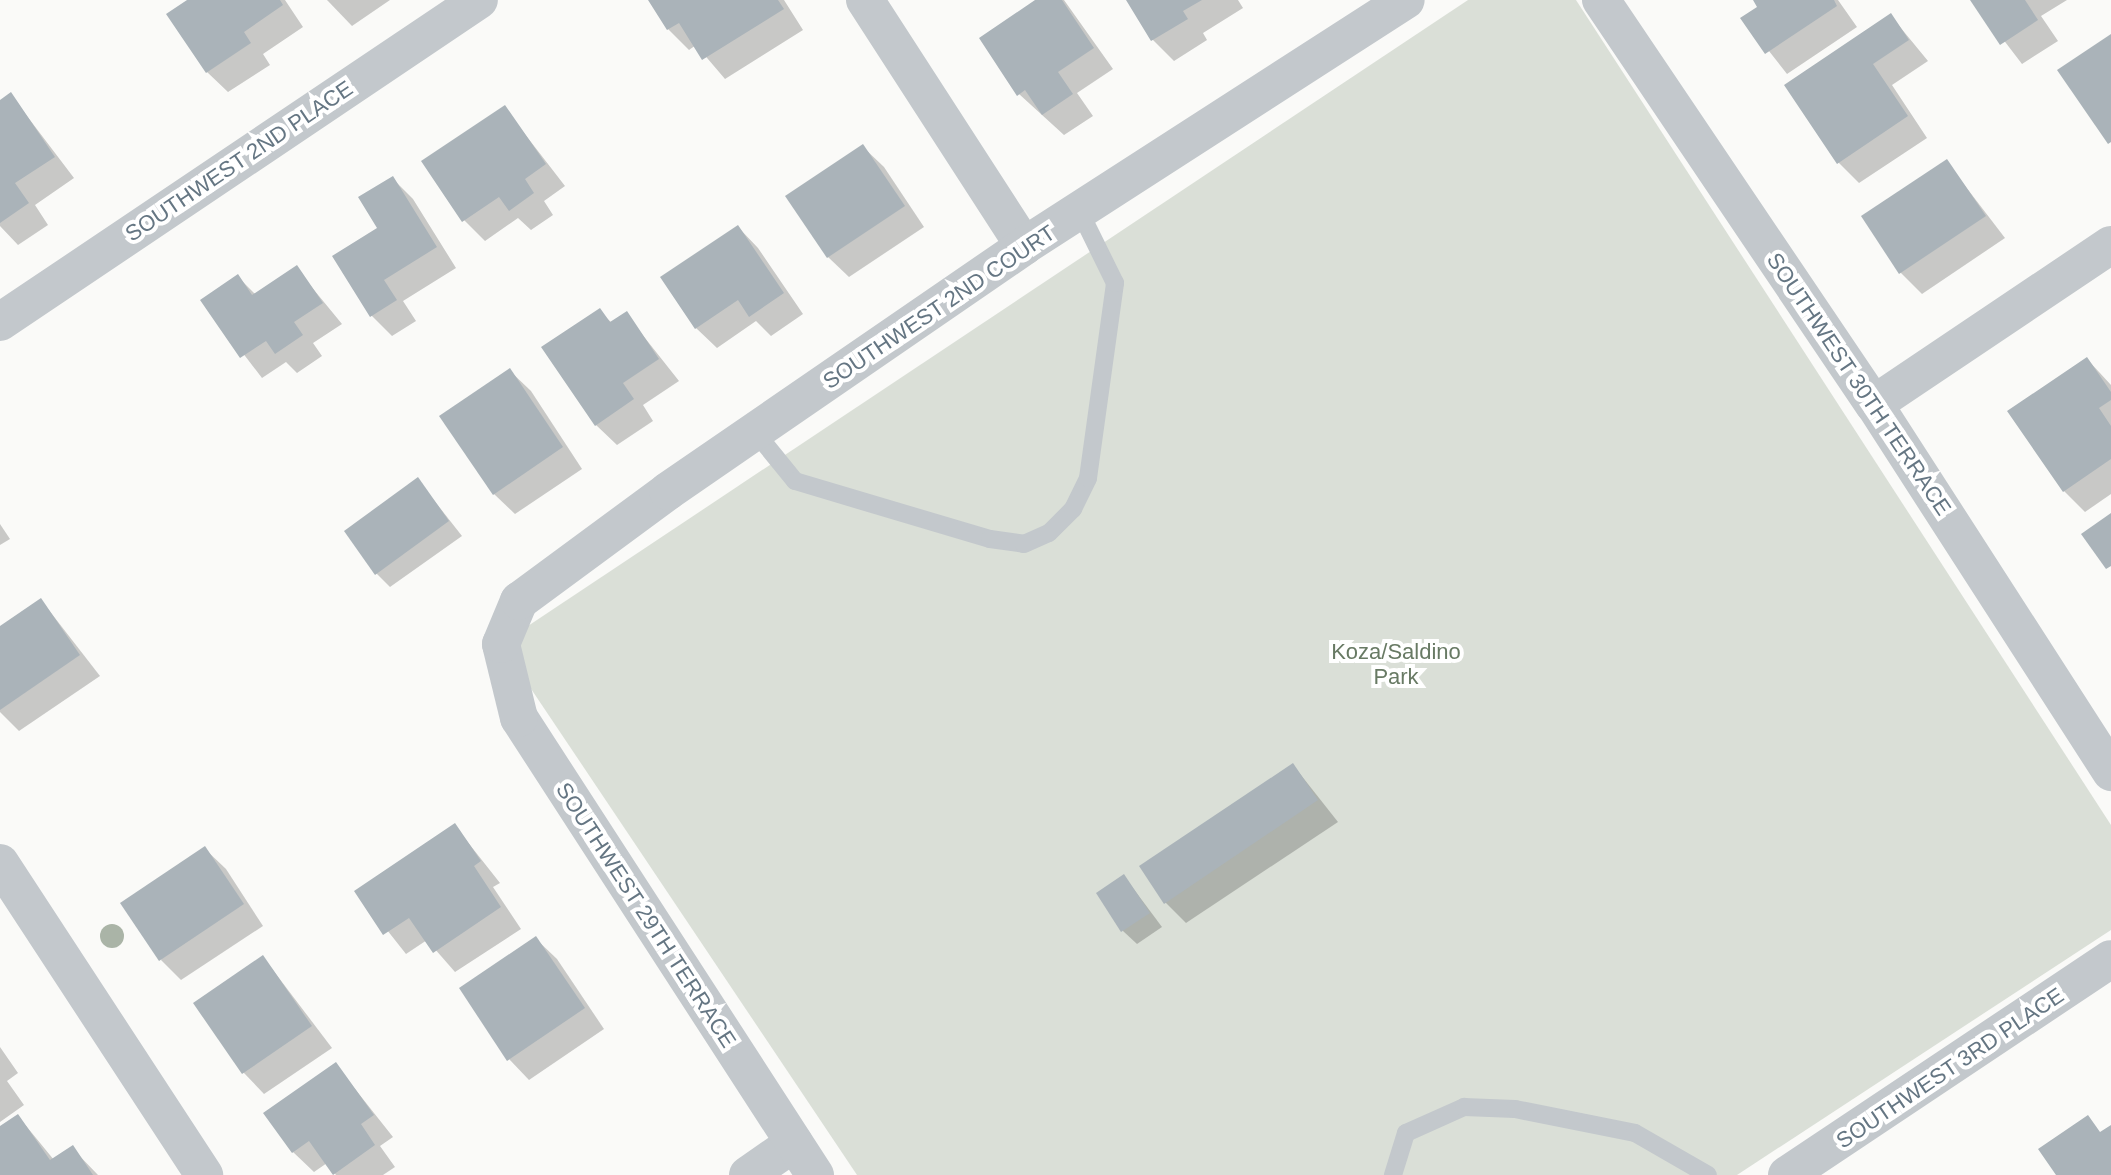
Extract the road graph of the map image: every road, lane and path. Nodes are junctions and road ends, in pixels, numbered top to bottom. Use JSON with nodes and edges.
{"nodes":[{"id":1,"x":479,"y":0,"type":"edge"},
{"id":2,"x":865,"y":0,"type":"edge"},
{"id":3,"x":1405,"y":0,"type":"edge"},
{"id":4,"x":1601,"y":0,"type":"edge"},
{"id":5,"x":1080,"y":212,"type":"junction"},
{"id":6,"x":2111,"y":245,"type":"edge"},
{"id":7,"x":1024,"y":246,"type":"junction"},
{"id":8,"x":0,"y":322,"type":"edge"},
{"id":9,"x":1874,"y":404,"type":"junction"},
{"id":10,"x":756,"y":433,"type":"junction"},
{"id":11,"x":501,"y":644,"type":"joint"},
{"id":12,"x":2111,"y":772,"type":"edge"},
{"id":13,"x":0,"y":863,"type":"edge"},
{"id":14,"x":2111,"y":959,"type":"edge"},
{"id":15,"x":794,"y":1143,"type":"junction"},
{"id":16,"x":204,"y":1175,"type":"edge"},
{"id":17,"x":748,"y":1175,"type":"edge"},
{"id":18,"x":815,"y":1175,"type":"edge"},
{"id":19,"x":1393,"y":1175,"type":"edge"},
{"id":20,"x":1708,"y":1175,"type":"edge"},
{"id":21,"x":1787,"y":1175,"type":"edge"}],
"edges":[{"from":1,"to":8,"type":"street","name":"SOUTHWEST 2ND PLACE"},
{"from":2,"to":7,"type":"street"},
{"from":3,"to":5,"type":"street","name":"SOUTHWEST 2ND COURT"},
{"from":4,"to":9,"type":"street","name":"SOUTHWEST 30TH TERRACE"},
{"from":5,"to":7,"type":"street","name":"SOUTHWEST 2ND COURT"},
{"from":5,"to":10,"type":"lane"},
{"from":6,"to":9,"type":"street"},
{"from":7,"to":10,"type":"street","name":"SOUTHWEST 2ND COURT"},
{"from":9,"to":12,"type":"street","name":"SOUTHWEST 30TH TERRACE"},
{"from":10,"to":11,"type":"street","name":"SOUTHWEST 2ND COURT"},
{"from":11,"to":15,"type":"street","name":"SOUTHWEST 29TH TERRACE"},
{"from":13,"to":16,"type":"street"},
{"from":14,"to":21,"type":"street","name":"SOUTHWEST 3RD PLACE"},
{"from":15,"to":17,"type":"street"},
{"from":15,"to":18,"type":"street","name":"SOUTHWEST 29TH TERRACE"},
{"from":19,"to":20,"type":"lane"}]}
